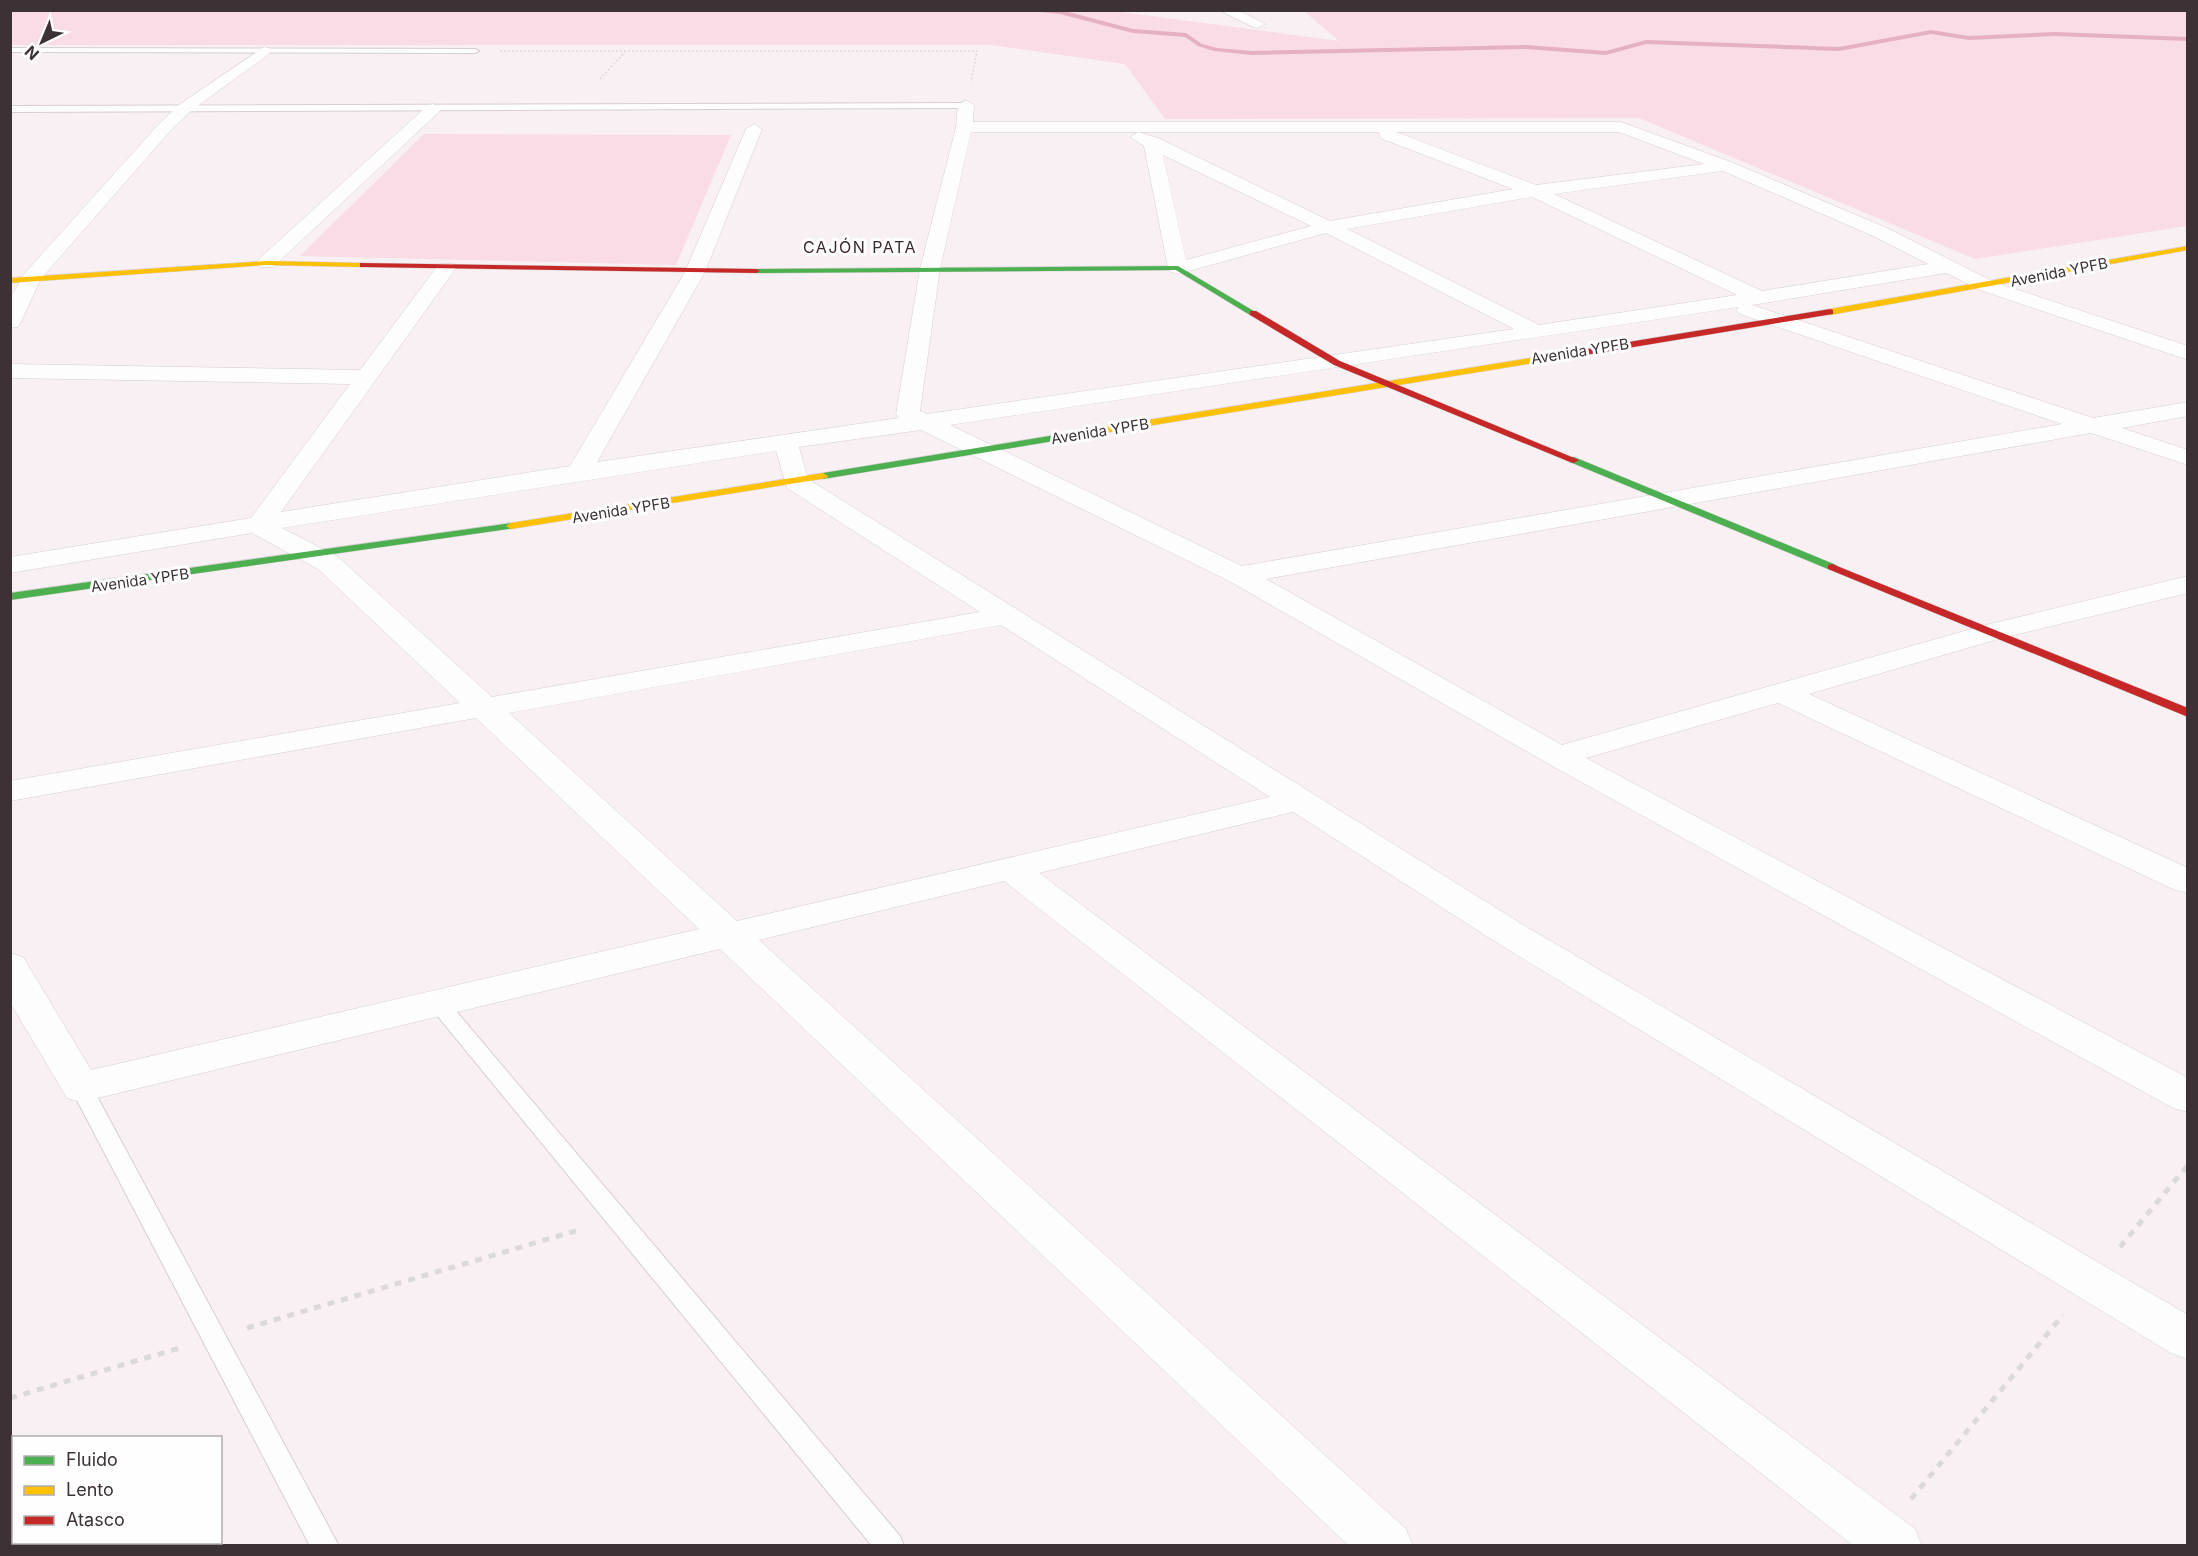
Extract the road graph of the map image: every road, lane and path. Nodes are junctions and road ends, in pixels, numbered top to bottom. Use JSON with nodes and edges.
{"nodes":[{"id":1,"x":1225,"y":10,"type":"edge"},
{"id":2,"x":1258,"y":24,"type":"dead end"},
{"id":3,"x":10,"y":50,"type":"edge"},
{"id":4,"x":264,"y":51,"type":"junction"},
{"id":5,"x":475,"y":51,"type":"joint"},
{"id":6,"x":977,"y":51,"type":"dead end"},
{"id":7,"x":186,"y":107,"type":"junction"},
{"id":8,"x":433,"y":108,"type":"junction"},
{"id":9,"x":10,"y":109,"type":"edge"},
{"id":10,"x":965,"y":116,"type":"junction"},
{"id":11,"x":1368,"y":127,"type":"junction"},
{"id":12,"x":754,"y":129,"type":"dead end"},
{"id":13,"x":1113,"y":129,"type":"junction"},
{"id":14,"x":1152,"y":142,"type":"junction"},
{"id":15,"x":1725,"y":166,"type":"junction"},
{"id":16,"x":1534,"y":191,"type":"junction"},
{"id":17,"x":1328,"y":227,"type":"junction"},
{"id":18,"x":2187,"y":248,"type":"edge"},
{"id":19,"x":266,"y":263,"type":"junction"},
{"id":20,"x":1951,"y":266,"type":"junction"},
{"id":21,"x":446,"y":268,"type":"junction"},
{"id":22,"x":1178,"y":268,"type":"junction"},
{"id":23,"x":930,"y":269,"type":"junction"},
{"id":24,"x":695,"y":272,"type":"junction"},
{"id":25,"x":21,"y":280,"type":"edge"},
{"id":26,"x":1987,"y":286,"type":"junction"},
{"id":27,"x":1760,"y":298,"type":"junction"},
{"id":28,"x":1728,"y":304,"type":"junction"},
{"id":29,"x":1776,"y":320,"type":"junction"},
{"id":30,"x":10,"y":321,"type":"edge"},
{"id":31,"x":1536,"y":332,"type":"junction"},
{"id":32,"x":2187,"y":353,"type":"edge"},
{"id":33,"x":1336,"y":363,"type":"junction"},
{"id":34,"x":10,"y":371,"type":"edge"},
{"id":35,"x":367,"y":376,"type":"junction"},
{"id":36,"x":1386,"y":383,"type":"junction"},
{"id":37,"x":2187,"y":409,"type":"edge"},
{"id":38,"x":928,"y":422,"type":"junction"},
{"id":39,"x":2092,"y":426,"type":"junction"},
{"id":40,"x":786,"y":442,"type":"junction"},
{"id":41,"x":985,"y":450,"type":"junction"},
{"id":42,"x":2187,"y":458,"type":"edge"},
{"id":43,"x":579,"y":472,"type":"junction"},
{"id":44,"x":796,"y":483,"type":"junction"},
{"id":45,"x":1671,"y":501,"type":"junction"},
{"id":46,"x":258,"y":526,"type":"junction"},
{"id":47,"x":314,"y":556,"type":"junction"},
{"id":48,"x":10,"y":565,"type":"edge"},
{"id":49,"x":1239,"y":575,"type":"junction"},
{"id":50,"x":2187,"y":584,"type":"edge"},
{"id":51,"x":10,"y":597,"type":"edge"},
{"id":52,"x":1006,"y":616,"type":"junction"},
{"id":53,"x":1992,"y":632,"type":"junction"},
{"id":54,"x":1780,"y":692,"type":"junction"},
{"id":55,"x":484,"y":708,"type":"junction"},
{"id":56,"x":2187,"y":713,"type":"edge"},
{"id":57,"x":1558,"y":756,"type":"junction"},
{"id":58,"x":10,"y":791,"type":"edge"},
{"id":59,"x":1298,"y":801,"type":"junction"},
{"id":60,"x":1009,"y":868,"type":"junction"},
{"id":61,"x":2187,"y":882,"type":"edge"},
{"id":62,"x":728,"y":934,"type":"junction"},
{"id":63,"x":10,"y":966,"type":"edge"},
{"id":64,"x":438,"y":1003,"type":"junction"},
{"id":65,"x":81,"y":1087,"type":"junction"},
{"id":66,"x":2187,"y":1097,"type":"edge"},
{"id":67,"x":2187,"y":1165,"type":"edge"},
{"id":68,"x":617,"y":1218,"type":"junction"},
{"id":69,"x":2092,"y":1280,"type":"junction"},
{"id":70,"x":214,"y":1337,"type":"junction"},
{"id":71,"x":2187,"y":1339,"type":"edge"},
{"id":72,"x":10,"y":1398,"type":"edge"},
{"id":73,"x":1889,"y":1540,"type":"edge"},
{"id":74,"x":325,"y":1545,"type":"edge"},
{"id":75,"x":890,"y":1545,"type":"edge"},
{"id":76,"x":1387,"y":1545,"type":"edge"}],
"edges":[{"from":1,"to":2,"type":"street"},
{"from":3,"to":4,"type":"lane"},
{"from":4,"to":5,"type":"lane"},
{"from":4,"to":7,"type":"street"},
{"from":5,"to":6,"type":"path"},
{"from":7,"to":8,"type":"lane"},
{"from":7,"to":9,"type":"lane"},
{"from":7,"to":25,"type":"street"},
{"from":8,"to":10,"type":"lane"},
{"from":8,"to":19,"type":"street"},
{"from":10,"to":13,"type":"street"},
{"from":10,"to":23,"type":"street"},
{"from":11,"to":13,"type":"street"},
{"from":11,"to":15,"type":"street"},
{"from":11,"to":16,"type":"street"},
{"from":12,"to":24,"type":"street"},
{"from":13,"to":14,"type":"street"},
{"from":14,"to":17,"type":"street"},
{"from":14,"to":22,"type":"street"},
{"from":15,"to":16,"type":"street"},
{"from":15,"to":20,"type":"street"},
{"from":16,"to":17,"type":"street"},
{"from":16,"to":27,"type":"street"},
{"from":17,"to":22,"type":"street"},
{"from":17,"to":31,"type":"street"},
{"from":18,"to":26,"type":"street","name":"Avenida YPFB"},
{"from":19,"to":21,"type":"street"},
{"from":19,"to":25,"type":"street"},
{"from":20,"to":26,"type":"street"},
{"from":20,"to":27,"type":"street","name":"Avenida YPFB"},
{"from":21,"to":24,"type":"street"},
{"from":21,"to":35,"type":"street"},
{"from":22,"to":23,"type":"street"},
{"from":22,"to":33,"type":"street"},
{"from":23,"to":24,"type":"street"},
{"from":23,"to":38,"type":"street"},
{"from":24,"to":43,"type":"street"},
{"from":25,"to":30,"type":"street"},
{"from":26,"to":29,"type":"street","name":"Avenida YPFB"},
{"from":26,"to":32,"type":"street"},
{"from":27,"to":28,"type":"street","name":"Avenida YPFB"},
{"from":28,"to":29,"type":"street"},
{"from":28,"to":31,"type":"street","name":"Avenida YPFB"},
{"from":29,"to":36,"type":"street","name":"Avenida YPFB"},
{"from":29,"to":39,"type":"street"},
{"from":31,"to":33,"type":"street","name":"Avenida YPFB"},
{"from":33,"to":36,"type":"street"},
{"from":33,"to":38,"type":"street","name":"Avenida YPFB"},
{"from":34,"to":35,"type":"street"},
{"from":35,"to":46,"type":"street"},
{"from":36,"to":41,"type":"street","name":"Avenida YPFB"},
{"from":36,"to":45,"type":"street"},
{"from":37,"to":39,"type":"street"},
{"from":38,"to":40,"type":"street","name":"Avenida YPFB"},
{"from":38,"to":41,"type":"street"},
{"from":39,"to":42,"type":"street"},
{"from":39,"to":45,"type":"street"},
{"from":40,"to":43,"type":"street","name":"Avenida YPFB"},
{"from":40,"to":44,"type":"street"},
{"from":41,"to":44,"type":"street","name":"Avenida YPFB"},
{"from":41,"to":49,"type":"street"},
{"from":43,"to":46,"type":"street","name":"Avenida YPFB"},
{"from":44,"to":47,"type":"street","name":"Avenida YPFB"},
{"from":44,"to":52,"type":"street"},
{"from":45,"to":49,"type":"street"},
{"from":45,"to":53,"type":"street"},
{"from":46,"to":47,"type":"street"},
{"from":46,"to":48,"type":"street","name":"Avenida YPFB"},
{"from":47,"to":51,"type":"street","name":"Avenida YPFB"},
{"from":47,"to":55,"type":"street"},
{"from":49,"to":57,"type":"street"},
{"from":50,"to":53,"type":"street"},
{"from":52,"to":55,"type":"street"},
{"from":52,"to":59,"type":"street"},
{"from":53,"to":54,"type":"street"},
{"from":53,"to":56,"type":"street"},
{"from":54,"to":57,"type":"street"},
{"from":54,"to":61,"type":"street"},
{"from":55,"to":58,"type":"street"},
{"from":55,"to":62,"type":"street"},
{"from":57,"to":66,"type":"street"},
{"from":59,"to":60,"type":"street"},
{"from":59,"to":69,"type":"street"},
{"from":60,"to":62,"type":"street"},
{"from":60,"to":73,"type":"street"},
{"from":62,"to":64,"type":"street"},
{"from":62,"to":76,"type":"street"},
{"from":63,"to":65,"type":"street"},
{"from":64,"to":65,"type":"street"},
{"from":64,"to":68,"type":"lane"},
{"from":65,"to":70,"type":"lane"},
{"from":67,"to":69,"type":"path"},
{"from":68,"to":70,"type":"path"},
{"from":68,"to":75,"type":"lane"},
{"from":69,"to":71,"type":"street"},
{"from":69,"to":73,"type":"path"},
{"from":70,"to":72,"type":"path"},
{"from":70,"to":74,"type":"lane"}]}
